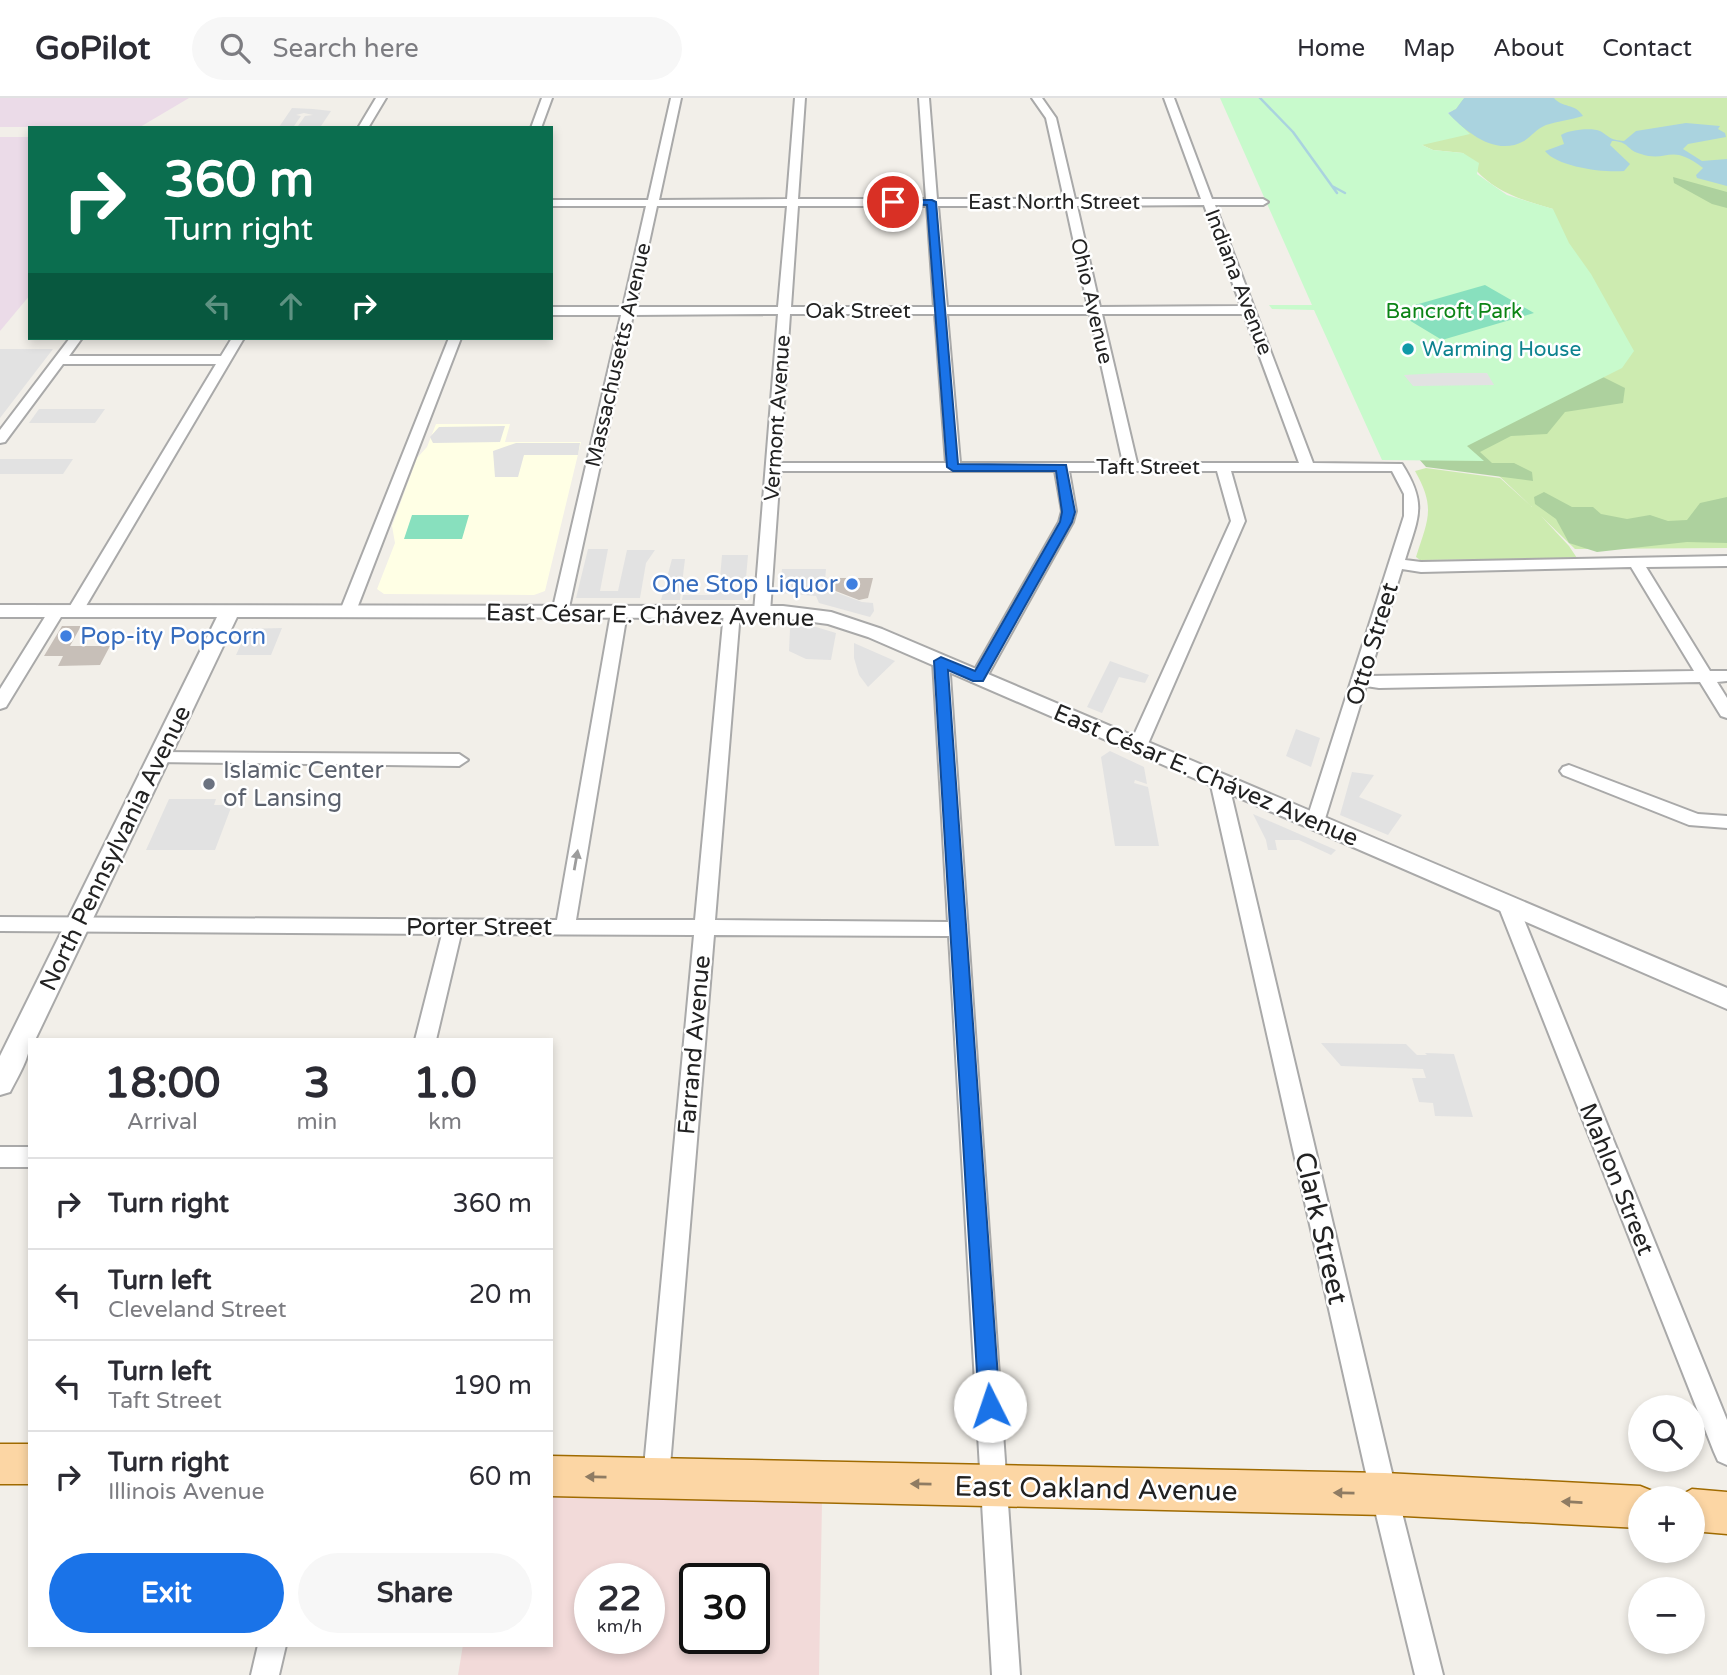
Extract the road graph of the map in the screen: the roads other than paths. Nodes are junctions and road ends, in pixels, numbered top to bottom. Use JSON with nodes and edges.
{"nodes":[{"id":1,"x":381,"y":98,"type":"edge"},
{"id":2,"x":547,"y":98,"type":"edge"},
{"id":3,"x":676,"y":98,"type":"edge"},
{"id":4,"x":800,"y":98,"type":"edge"},
{"id":5,"x":924,"y":98,"type":"edge"},
{"id":6,"x":1037,"y":98,"type":"edge"},
{"id":7,"x":1168,"y":98,"type":"edge"},
{"id":8,"x":364,"y":126,"type":"edge"},
{"id":9,"x":537,"y":126,"type":"edge"},
{"id":10,"x":793,"y":202,"type":"junction"},
{"id":11,"x":932,"y":202,"type":"junction"},
{"id":12,"x":1069,"y":202,"type":"junction"},
{"id":13,"x":1208,"y":202,"type":"junction"},
{"id":14,"x":1263,"y":202,"type":"dead end"},
{"id":15,"x":553,"y":203,"type":"edge"},
{"id":16,"x":652,"y":203,"type":"junction"},
{"id":17,"x":1250,"y":310,"type":"junction"},
{"id":18,"x":553,"y":311,"type":"edge"},
{"id":19,"x":628,"y":311,"type":"junction"},
{"id":20,"x":785,"y":311,"type":"junction"},
{"id":21,"x":941,"y":311,"type":"junction"},
{"id":22,"x":1094,"y":311,"type":"junction"},
{"id":23,"x":74,"y":340,"type":"edge"},
{"id":24,"x":236,"y":340,"type":"edge"},
{"id":25,"x":454,"y":340,"type":"edge"},
{"id":26,"x":59,"y":360,"type":"junction"},
{"id":27,"x":224,"y":360,"type":"junction"},
{"id":28,"x":0,"y":439,"type":"edge"},
{"id":29,"x":773,"y":467,"type":"junction"},
{"id":30,"x":953,"y":467,"type":"junction"},
{"id":31,"x":1061,"y":467,"type":"junction"},
{"id":32,"x":1131,"y":467,"type":"junction"},
{"id":33,"x":1223,"y":467,"type":"junction"},
{"id":34,"x":1308,"y":467,"type":"junction"},
{"id":35,"x":1397,"y":467,"type":"joint"},
{"id":36,"x":1727,"y":561,"type":"edge"},
{"id":37,"x":1635,"y":562,"type":"junction"},
{"id":38,"x":1396,"y":564,"type":"junction"},
{"id":39,"x":0,"y":611,"type":"edge"},
{"id":40,"x":66,"y":611,"type":"junction"},
{"id":41,"x":230,"y":611,"type":"junction"},
{"id":42,"x":348,"y":611,"type":"junction"},
{"id":43,"x":560,"y":612,"type":"junction"},
{"id":44,"x":732,"y":612,"type":"junction"},
{"id":45,"x":762,"y":612,"type":"junction"},
{"id":46,"x":619,"y":613,"type":"junction"},
{"id":47,"x":941,"y":661,"type":"junction"},
{"id":48,"x":1727,"y":676,"type":"edge"},
{"id":49,"x":1705,"y":677,"type":"junction"},
{"id":50,"x":978,"y":678,"type":"junction"},
{"id":51,"x":1361,"y":680,"type":"junction"},
{"id":52,"x":0,"y":703,"type":"edge"},
{"id":53,"x":1727,"y":712,"type":"edge"},
{"id":54,"x":1138,"y":746,"type":"junction"},
{"id":55,"x":158,"y":758,"type":"junction"},
{"id":56,"x":459,"y":760,"type":"dead end"},
{"id":57,"x":1569,"y":771,"type":"dead end"},
{"id":58,"x":1219,"y":781,"type":"junction"},
{"id":59,"x":1315,"y":822,"type":"junction"},
{"id":60,"x":1727,"y":822,"type":"edge"},
{"id":61,"x":1508,"y":905,"type":"junction"},
{"id":62,"x":0,"y":924,"type":"edge"},
{"id":63,"x":77,"y":925,"type":"junction"},
{"id":64,"x":453,"y":928,"type":"junction"},
{"id":65,"x":565,"y":928,"type":"junction"},
{"id":66,"x":704,"y":929,"type":"junction"},
{"id":67,"x":958,"y":929,"type":"junction"},
{"id":68,"x":1727,"y":999,"type":"edge"},
{"id":69,"x":426,"y":1038,"type":"edge"},
{"id":70,"x":0,"y":1084,"type":"edge"},
{"id":71,"x":0,"y":1157,"type":"edge"},
{"id":72,"x":28,"y":1157,"type":"edge"},
{"id":73,"x":1727,"y":1452,"type":"edge"},
{"id":74,"x":0,"y":1464,"type":"edge"},
{"id":75,"x":28,"y":1464,"type":"edge"},
{"id":76,"x":553,"y":1476,"type":"edge"},
{"id":77,"x":656,"y":1478,"type":"junction"},
{"id":78,"x":994,"y":1486,"type":"junction"},
{"id":79,"x":1385,"y":1494,"type":"junction"},
{"id":80,"x":1628,"y":1506,"type":"edge"},
{"id":81,"x":1705,"y":1511,"type":"edge"},
{"id":82,"x":1727,"y":1513,"type":"edge"},
{"id":83,"x":272,"y":1647,"type":"edge"},
{"id":84,"x":265,"y":1675,"type":"edge"},
{"id":85,"x":1006,"y":1675,"type":"edge"},
{"id":86,"x":1429,"y":1675,"type":"edge"}],
"edges":[{"from":1,"to":8,"type":"street"},
{"from":2,"to":9,"type":"street"},
{"from":3,"to":16,"type":"street","name":"Massachusetts Avenue"},
{"from":4,"to":10,"type":"street","name":"Vermont Avenue"},
{"from":5,"to":11,"type":"street"},
{"from":6,"to":12,"type":"street","name":"Ohio Avenue"},
{"from":7,"to":13,"type":"street","name":"Indiana Avenue"},
{"from":10,"to":11,"type":"street","name":"East North Street"},
{"from":10,"to":16,"type":"street","name":"East North Street"},
{"from":10,"to":20,"type":"street","name":"Vermont Avenue"},
{"from":11,"to":12,"type":"street","name":"East North Street"},
{"from":11,"to":21,"type":"street"},
{"from":12,"to":13,"type":"street","name":"East North Street"},
{"from":12,"to":22,"type":"street","name":"Ohio Avenue"},
{"from":13,"to":14,"type":"street","name":"East North Street"},
{"from":13,"to":17,"type":"street","name":"Indiana Avenue"},
{"from":15,"to":16,"type":"street","name":"East North Street"},
{"from":16,"to":19,"type":"street","name":"Massachusetts Avenue"},
{"from":17,"to":22,"type":"street","name":"Oak Street"},
{"from":17,"to":34,"type":"street","name":"Indiana Avenue"},
{"from":18,"to":19,"type":"street","name":"Oak Street"},
{"from":19,"to":20,"type":"street","name":"Oak Street"},
{"from":19,"to":43,"type":"street","name":"Massachusetts Avenue"},
{"from":20,"to":21,"type":"street","name":"Oak Street"},
{"from":20,"to":29,"type":"street","name":"Vermont Avenue"},
{"from":21,"to":22,"type":"street","name":"Oak Street"},
{"from":21,"to":30,"type":"street"},
{"from":22,"to":32,"type":"street","name":"Ohio Avenue"},
{"from":23,"to":26,"type":"street"},
{"from":24,"to":27,"type":"street"},
{"from":25,"to":42,"type":"street"},
{"from":26,"to":27,"type":"street"},
{"from":26,"to":28,"type":"street"},
{"from":27,"to":40,"type":"street"},
{"from":29,"to":30,"type":"street","name":"Taft Street"},
{"from":29,"to":45,"type":"street","name":"Vermont Avenue"},
{"from":30,"to":31,"type":"street","name":"Taft Street"},
{"from":31,"to":32,"type":"street","name":"Taft Street"},
{"from":31,"to":50,"type":"street"},
{"from":32,"to":33,"type":"street","name":"Taft Street"},
{"from":33,"to":34,"type":"street","name":"Taft Street"},
{"from":33,"to":54,"type":"street"},
{"from":34,"to":35,"type":"street","name":"Taft Street"},
{"from":35,"to":38,"type":"street","name":"Otto Street"},
{"from":36,"to":37,"type":"street"},
{"from":37,"to":38,"type":"street"},
{"from":37,"to":49,"type":"street"},
{"from":38,"to":51,"type":"street","name":"Otto Street"},
{"from":39,"to":40,"type":"street","name":"East César E. Chávez Avenue"},
{"from":40,"to":41,"type":"street","name":"East César E. Chávez Avenue"},
{"from":40,"to":52,"type":"street"},
{"from":41,"to":42,"type":"street","name":"East César E. Chávez Avenue"},
{"from":41,"to":55,"type":"street","name":"North Pennsylvania Avenue"},
{"from":42,"to":43,"type":"street","name":"East César E. Chávez Avenue"},
{"from":43,"to":46,"type":"street","name":"East César E. Chávez Avenue"},
{"from":44,"to":45,"type":"street","name":"East César E. Chávez Avenue"},
{"from":44,"to":46,"type":"street","name":"East César E. Chávez Avenue"},
{"from":44,"to":66,"type":"street","name":"Farrand Avenue"},
{"from":45,"to":47,"type":"street","name":"East César E. Chávez Avenue"},
{"from":65,"to":46,"type":"street","one_way":true},
{"from":47,"to":50,"type":"street","name":"East César E. Chávez Avenue"},
{"from":47,"to":67,"type":"street"},
{"from":48,"to":49,"type":"street"},
{"from":49,"to":51,"type":"street"},
{"from":49,"to":53,"type":"street"},
{"from":50,"to":54,"type":"street","name":"East César E. Chávez Avenue"},
{"from":51,"to":59,"type":"street","name":"Otto Street"},
{"from":54,"to":58,"type":"street","name":"East César E. Chávez Avenue"},
{"from":55,"to":56,"type":"street"},
{"from":55,"to":63,"type":"street","name":"North Pennsylvania Avenue"},
{"from":57,"to":60,"type":"street"},
{"from":58,"to":59,"type":"street","name":"East César E. Chávez Avenue"},
{"from":58,"to":79,"type":"street","name":"Clark Street"},
{"from":59,"to":61,"type":"street","name":"East César E. Chávez Avenue"},
{"from":61,"to":68,"type":"street","name":"East César E. Chávez Avenue"},
{"from":61,"to":73,"type":"street","name":"Mahlon Street"},
{"from":62,"to":63,"type":"street","name":"Porter Street"},
{"from":63,"to":64,"type":"street","name":"Porter Street"},
{"from":63,"to":70,"type":"street","name":"North Pennsylvania Avenue"},
{"from":64,"to":65,"type":"street","name":"Porter Street"},
{"from":64,"to":69,"type":"street"},
{"from":65,"to":66,"type":"street","name":"Porter Street"},
{"from":66,"to":67,"type":"street","name":"Porter Street"},
{"from":66,"to":77,"type":"street","name":"Farrand Avenue"},
{"from":67,"to":78,"type":"street"},
{"from":71,"to":72,"type":"street"},
{"from":74,"to":75,"type":"main road"},
{"from":77,"to":76,"type":"main road","name":"East Oakland Avenue","one_way":true},
{"from":78,"to":77,"type":"main road","name":"East Oakland Avenue","one_way":true},
{"from":79,"to":78,"type":"main road","name":"East Oakland Avenue","one_way":true},
{"from":78,"to":85,"type":"street"},
{"from":80,"to":79,"type":"main road","name":"East Oakland Avenue","one_way":true},
{"from":79,"to":86,"type":"street","name":"Clark Street"},
{"from":81,"to":82,"type":"main road"},
{"from":83,"to":84,"type":"street"}]}
